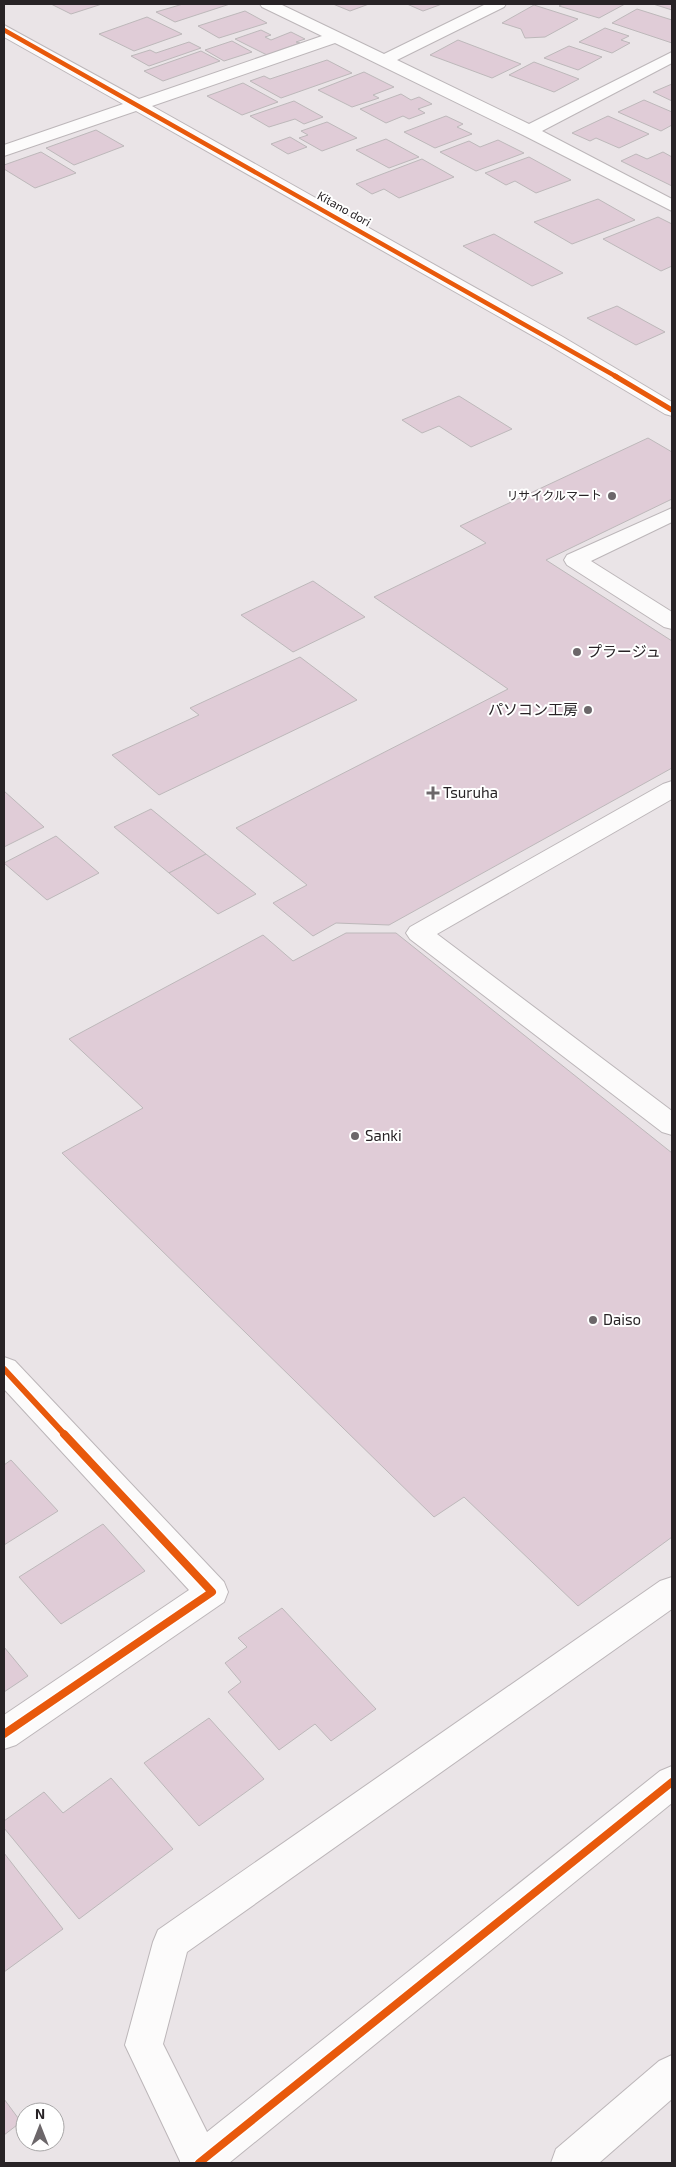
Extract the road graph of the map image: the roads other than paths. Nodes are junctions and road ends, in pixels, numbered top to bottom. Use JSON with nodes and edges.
{"nodes":[{"id":1,"x":268,"y":4,"type":"edge"},
{"id":2,"x":498,"y":4,"type":"edge"},
{"id":3,"x":4,"y":30,"type":"edge"},
{"id":4,"x":336,"y":37,"type":"junction"},
{"id":5,"x":385,"y":60,"type":"junction"},
{"id":6,"x":668,"y":63,"type":"edge"},
{"id":7,"x":136,"y":104,"type":"junction"},
{"id":8,"x":529,"y":131,"type":"junction"},
{"id":9,"x":4,"y":151,"type":"edge"},
{"id":10,"x":672,"y":206,"type":"edge"},
{"id":11,"x":556,"y":342,"type":"junction"},
{"id":12,"x":672,"y":392,"type":"edge"},
{"id":13,"x":672,"y":410,"type":"edge"},
{"id":14,"x":672,"y":514,"type":"edge"},
{"id":15,"x":672,"y":622,"type":"edge"},
{"id":16,"x":672,"y":789,"type":"edge"},
{"id":17,"x":672,"y":1125,"type":"edge"},
{"id":18,"x":4,"y":1369,"type":"edge"},
{"id":19,"x":672,"y":1591,"type":"edge"},
{"id":20,"x":4,"y":1734,"type":"edge"},
{"id":21,"x":672,"y":1782,"type":"edge"},
{"id":22,"x":672,"y":2074,"type":"edge"},
{"id":23,"x":200,"y":2162,"type":"edge"},
{"id":24,"x":570,"y":2163,"type":"edge"}],
"edges":[{"from":1,"to":4,"type":"street"},
{"from":2,"to":5,"type":"street"},
{"from":3,"to":7,"type":"street","name":"Kitano dori"},
{"from":4,"to":5,"type":"street"},
{"from":4,"to":7,"type":"street"},
{"from":5,"to":8,"type":"street"},
{"from":6,"to":8,"type":"street"},
{"from":7,"to":9,"type":"street"},
{"from":7,"to":11,"type":"street","name":"Kitano dori"},
{"from":8,"to":10,"type":"street"},
{"from":11,"to":12,"type":"street","name":"Kitano dori"},
{"from":11,"to":13,"type":"street","name":"Kitano dori"},
{"from":14,"to":15,"type":"street"},
{"from":16,"to":17,"type":"street"},
{"from":18,"to":20,"type":"street"},
{"from":19,"to":23,"type":"street"},
{"from":21,"to":23,"type":"street"},
{"from":22,"to":24,"type":"street"}]}
